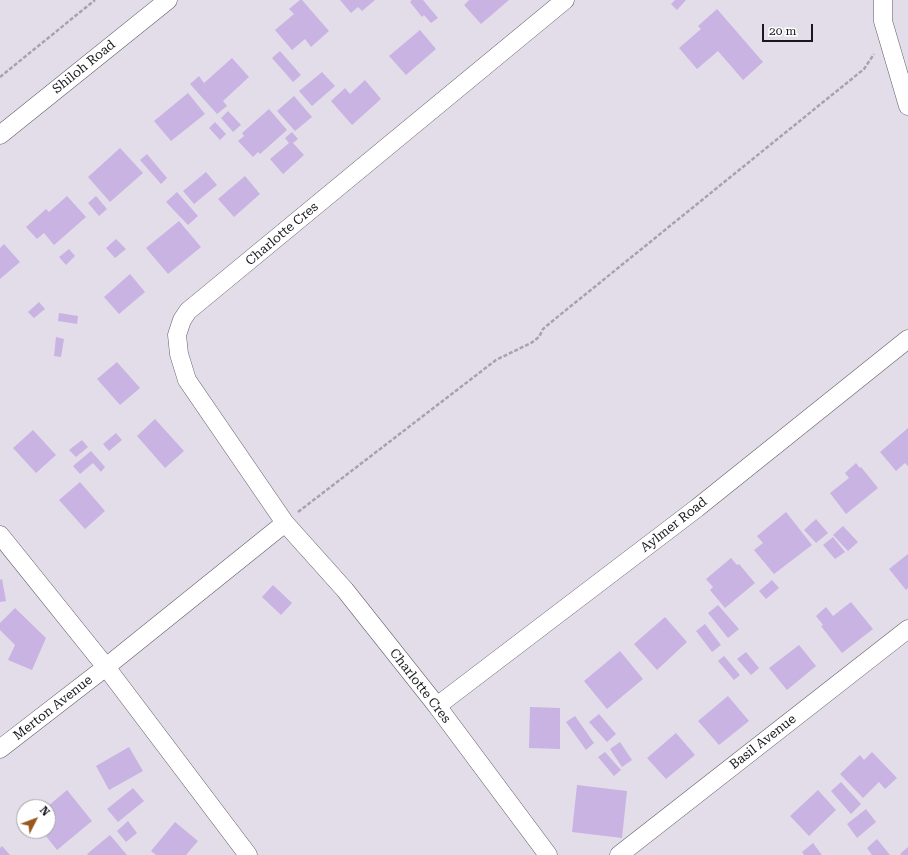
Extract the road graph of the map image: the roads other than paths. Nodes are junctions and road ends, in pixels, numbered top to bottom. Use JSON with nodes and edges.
{"nodes":[{"id":1,"x":168,"y":0,"type":"edge"},
{"id":2,"x":565,"y":0,"type":"edge"},
{"id":3,"x":883,"y":0,"type":"edge"},
{"id":4,"x":908,"y":106,"type":"edge"},
{"id":5,"x":0,"y":135,"type":"edge"},
{"id":6,"x":908,"y":339,"type":"edge"},
{"id":7,"x":285,"y":522,"type":"junction"},
{"id":8,"x":0,"y":535,"type":"edge"},
{"id":9,"x":908,"y":629,"type":"edge"},
{"id":10,"x":106,"y":667,"type":"junction"},
{"id":11,"x":437,"y":706,"type":"junction"},
{"id":12,"x":0,"y":749,"type":"edge"},
{"id":13,"x":248,"y":855,"type":"edge"},
{"id":14,"x":548,"y":855,"type":"edge"},
{"id":15,"x":619,"y":855,"type":"edge"}],
"edges":[{"from":1,"to":5,"type":"street","name":"Shiloh Road"},
{"from":2,"to":7,"type":"street","name":"Charlotte Cres"},
{"from":3,"to":4,"type":"street"},
{"from":6,"to":11,"type":"street","name":"Aylmer Road"},
{"from":7,"to":10,"type":"street"},
{"from":7,"to":11,"type":"street","name":"Charlotte Cres"},
{"from":8,"to":10,"type":"street"},
{"from":9,"to":15,"type":"street","name":"Basil Avenue"},
{"from":10,"to":12,"type":"street","name":"Merton Avenue"},
{"from":10,"to":13,"type":"street"},
{"from":11,"to":14,"type":"street","name":"Charlotte Cres"}]}
